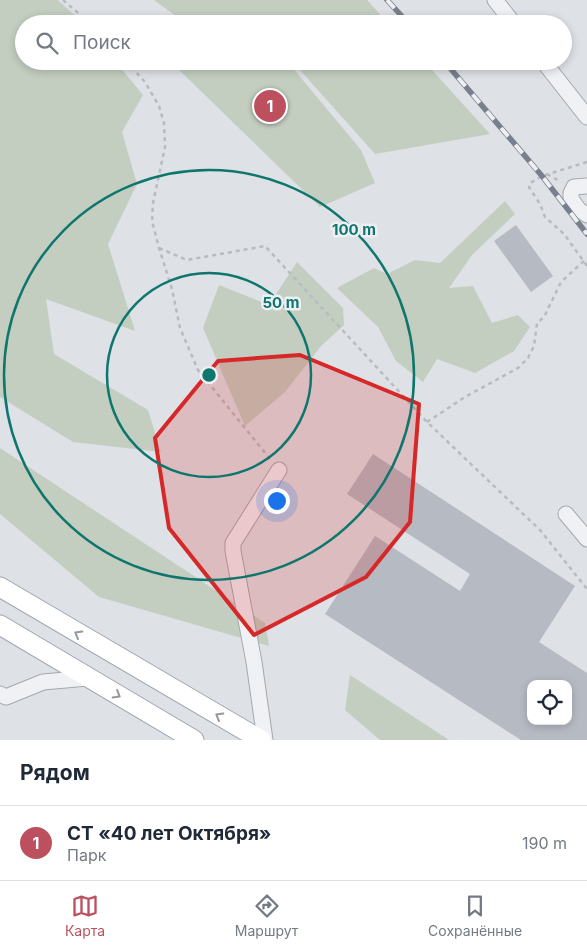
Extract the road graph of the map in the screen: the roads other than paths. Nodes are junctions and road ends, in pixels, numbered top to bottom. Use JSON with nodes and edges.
{"nodes":[{"id":1,"x":495,"y":0,"type":"edge"},
{"id":2,"x":507,"y":15,"type":"edge"},
{"id":3,"x":550,"y":70,"type":"edge"},
{"id":4,"x":587,"y":117,"type":"edge"},
{"id":5,"x":587,"y":186,"type":"edge"},
{"id":6,"x":587,"y":214,"type":"edge"},
{"id":7,"x":279,"y":470,"type":"road end"},
{"id":8,"x":566,"y":514,"type":"dead end"},
{"id":9,"x":587,"y":539,"type":"edge"},
{"id":10,"x":0,"y":587,"type":"edge"},
{"id":11,"x":0,"y":626,"type":"edge"},
{"id":12,"x":88,"y":678,"type":"junction"},
{"id":13,"x":0,"y":694,"type":"edge"},
{"id":14,"x":194,"y":740,"type":"edge"},
{"id":15,"x":261,"y":740,"type":"edge"},
{"id":16,"x":265,"y":740,"type":"edge"}],
"edges":[{"from":1,"to":2,"type":"street"},
{"from":3,"to":4,"type":"street"},
{"from":5,"to":6,"type":"street"},
{"from":7,"to":16,"type":"street"},
{"from":8,"to":9,"type":"street"},
{"from":15,"to":10,"type":"main road","one_way":true},
{"from":11,"to":12,"type":"main road"},
{"from":12,"to":13,"type":"street"},
{"from":12,"to":14,"type":"main road","one_way":true}]}
